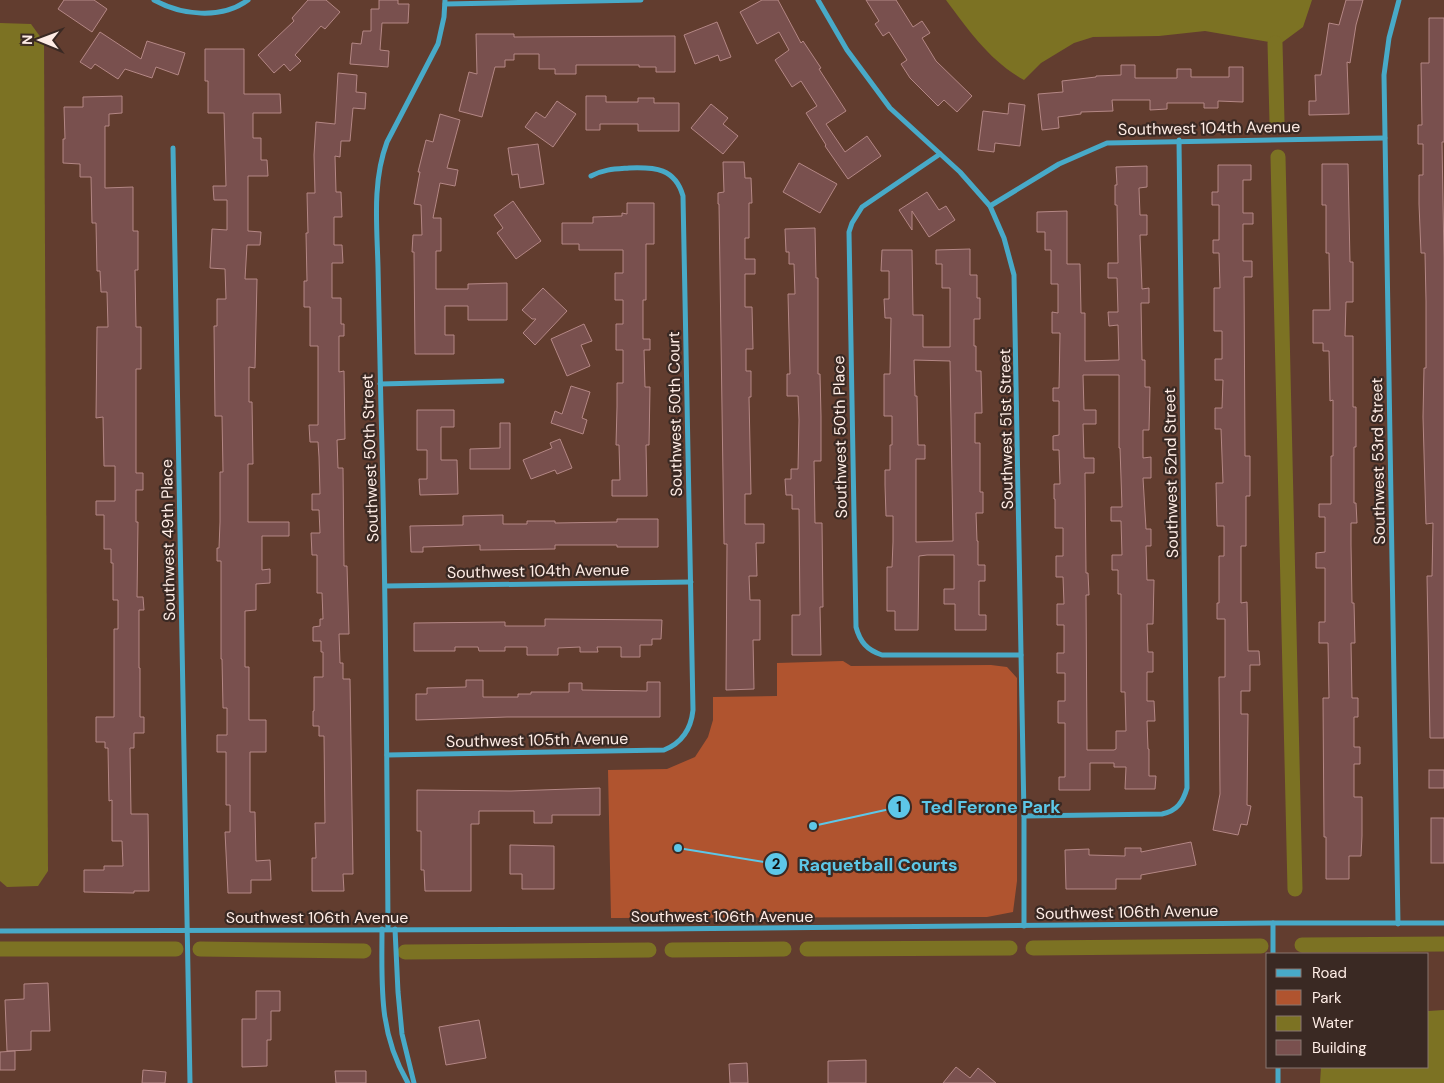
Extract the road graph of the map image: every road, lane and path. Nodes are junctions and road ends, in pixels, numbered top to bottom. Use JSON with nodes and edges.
{"nodes":[{"id":1,"x":154,"y":0,"type":"edge"},
{"id":2,"x":248,"y":0,"type":"edge"},
{"id":3,"x":641,"y":0,"type":"edge"},
{"id":4,"x":818,"y":0,"type":"edge"},
{"id":5,"x":1399,"y":0,"type":"edge"},
{"id":6,"x":609,"y":1,"type":"edge"},
{"id":7,"x":445,"y":2,"type":"edge"},
{"id":8,"x":1385,"y":138,"type":"junction"},
{"id":9,"x":1179,"y":140,"type":"junction"},
{"id":10,"x":173,"y":148,"type":"dead end"},
{"id":11,"x":940,"y":154,"type":"junction"},
{"id":12,"x":591,"y":176,"type":"dead end"},
{"id":13,"x":990,"y":206,"type":"junction"},
{"id":14,"x":502,"y":381,"type":"dead end"},
{"id":15,"x":380,"y":384,"type":"junction"},
{"id":16,"x":691,"y":582,"type":"junction"},
{"id":17,"x":386,"y":586,"type":"junction"},
{"id":18,"x":1022,"y":655,"type":"junction"},
{"id":19,"x":684,"y":736,"type":"joint"},
{"id":20,"x":387,"y":755,"type":"junction"},
{"id":21,"x":1024,"y":816,"type":"junction"},
{"id":22,"x":1272,"y":923,"type":"junction"},
{"id":23,"x":1444,"y":923,"type":"edge"},
{"id":24,"x":1398,"y":924,"type":"junction"},
{"id":25,"x":1024,"y":926,"type":"junction"},
{"id":26,"x":385,"y":929,"type":"junction"},
{"id":27,"x":395,"y":929,"type":"junction"},
{"id":28,"x":0,"y":931,"type":"edge"},
{"id":29,"x":188,"y":931,"type":"junction"},
{"id":30,"x":1273,"y":953,"type":"edge"},
{"id":31,"x":1278,"y":1068,"type":"edge"},
{"id":32,"x":190,"y":1083,"type":"edge"},
{"id":33,"x":408,"y":1083,"type":"edge"},
{"id":34,"x":414,"y":1083,"type":"edge"},
{"id":35,"x":1278,"y":1083,"type":"edge"}],
"edges":[{"from":1,"to":2,"type":"street"},
{"from":3,"to":6,"type":"street"},
{"from":4,"to":11,"type":"street","name":"Southwest 51st Street"},
{"from":5,"to":8,"type":"street","name":"Southwest 53rd Street"},
{"from":6,"to":7,"type":"street"},
{"from":7,"to":15,"type":"street","name":"Southwest 50th Street"},
{"from":8,"to":9,"type":"street","name":"Southwest 104th Avenue"},
{"from":8,"to":24,"type":"street","name":"Southwest 53rd Street"},
{"from":9,"to":13,"type":"street","name":"Southwest 104th Avenue"},
{"from":9,"to":21,"type":"street","name":"Southwest 52nd Street"},
{"from":10,"to":29,"type":"street","name":"Southwest 49th Place"},
{"from":11,"to":13,"type":"street","name":"Southwest 51st Street"},
{"from":11,"to":18,"type":"street","name":"Southwest 50th Place"},
{"from":12,"to":16,"type":"street","name":"Southwest 50th Court"},
{"from":13,"to":18,"type":"street","name":"Southwest 51st Street"},
{"from":14,"to":15,"type":"street"},
{"from":15,"to":17,"type":"street","name":"Southwest 50th Street"},
{"from":16,"to":17,"type":"street","name":"Southwest 104th Avenue"},
{"from":16,"to":19,"type":"street","name":"Southwest 50th Court"},
{"from":17,"to":20,"type":"street","name":"Southwest 50th Street"},
{"from":18,"to":21,"type":"street","name":"Southwest 51st Street"},
{"from":19,"to":20,"type":"street","name":"Southwest 105th Avenue"},
{"from":20,"to":26,"type":"street","name":"Southwest 50th Street"},
{"from":21,"to":25,"type":"street","name":"Southwest 51st Street"},
{"from":22,"to":24,"type":"street","name":"Southwest 106th Avenue"},
{"from":22,"to":25,"type":"street","name":"Southwest 106th Avenue"},
{"from":22,"to":30,"type":"street"},
{"from":23,"to":24,"type":"street","name":"Southwest 106th Avenue"},
{"from":25,"to":27,"type":"street","name":"Southwest 106th Avenue"},
{"from":26,"to":27,"type":"street","name":"Southwest 106th Avenue"},
{"from":26,"to":29,"type":"street","name":"Southwest 106th Avenue"},
{"from":26,"to":33,"type":"street","name":"Southwest 50th Street"},
{"from":27,"to":34,"type":"street"},
{"from":28,"to":29,"type":"street","name":"Southwest 106th Avenue"},
{"from":29,"to":32,"type":"street","name":"Southwest 49th Place"},
{"from":31,"to":35,"type":"street"}]}
